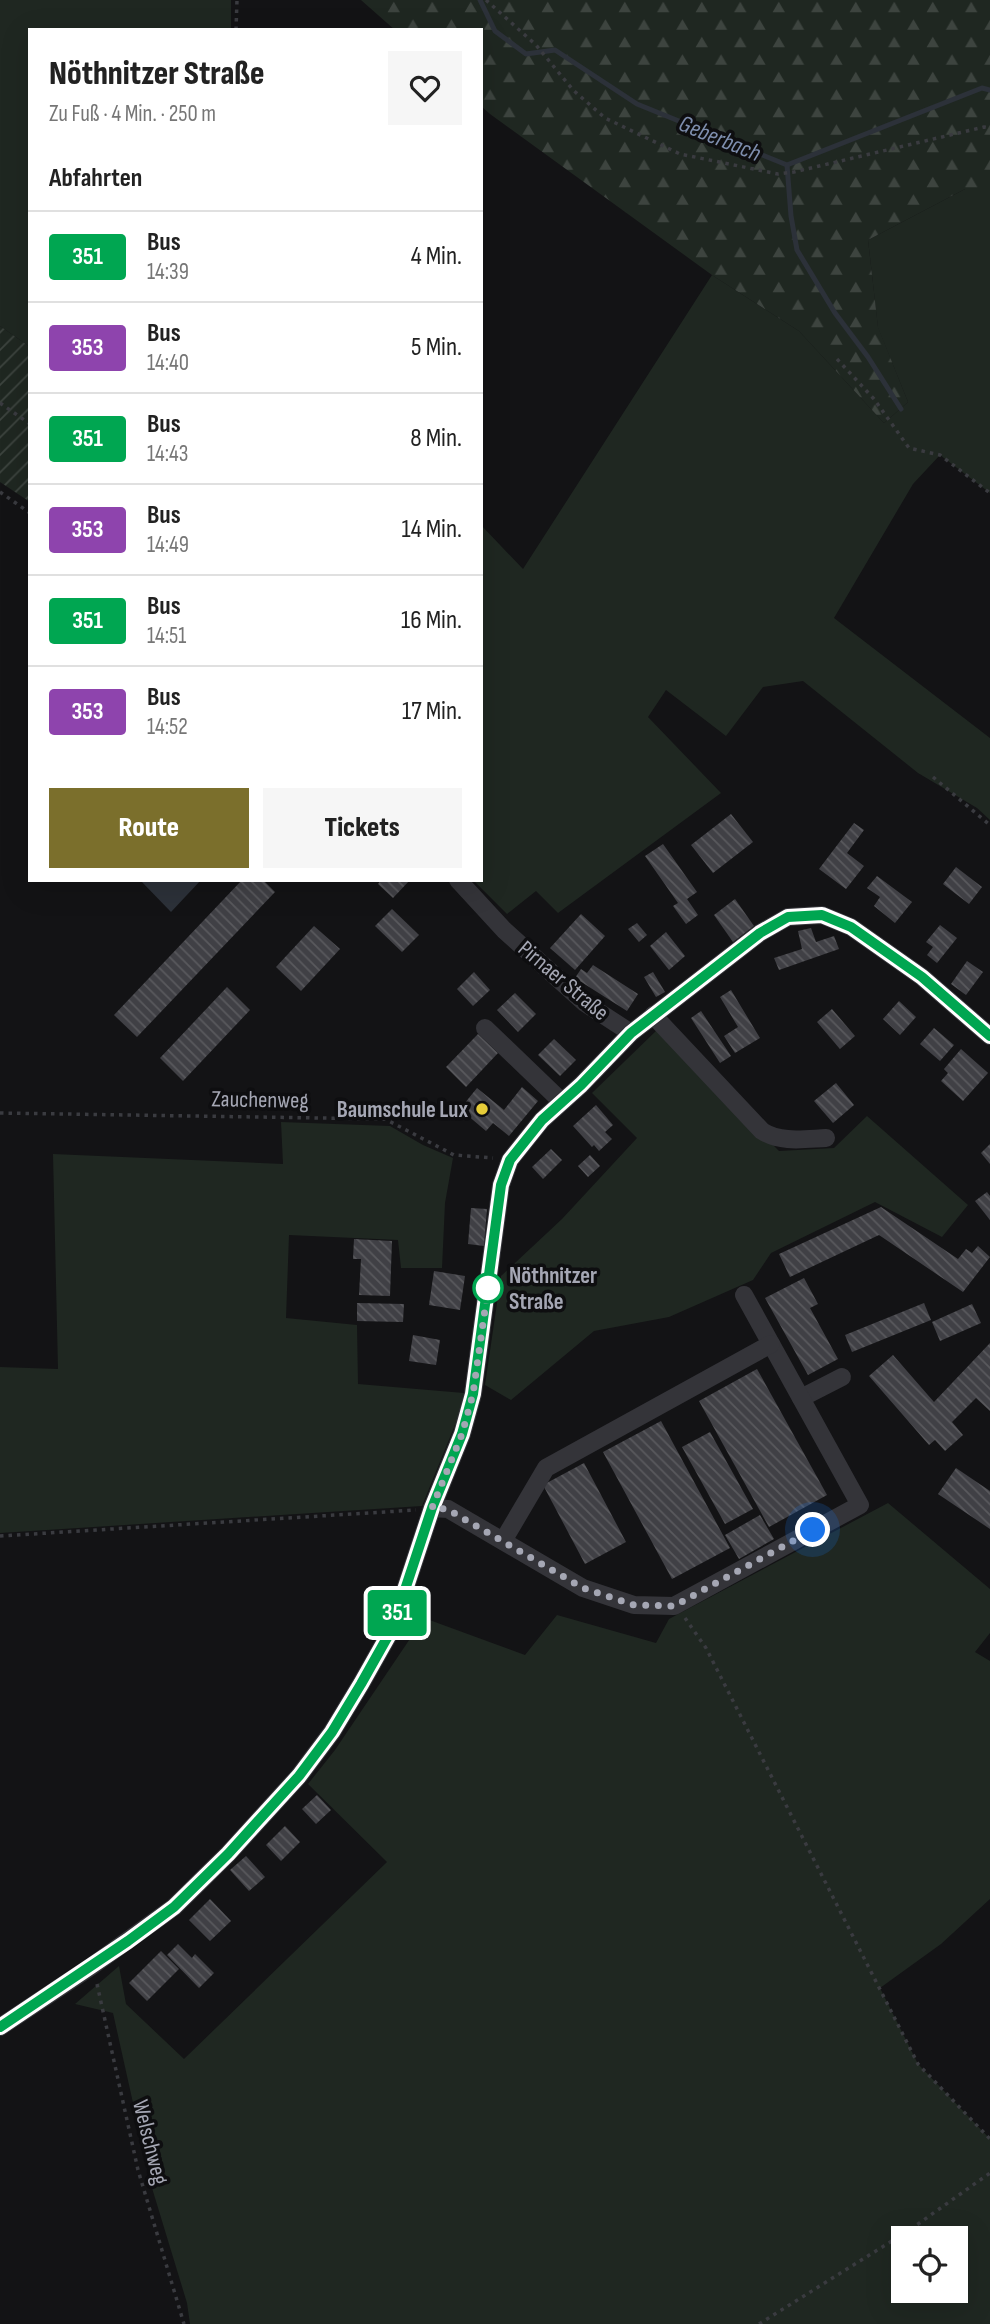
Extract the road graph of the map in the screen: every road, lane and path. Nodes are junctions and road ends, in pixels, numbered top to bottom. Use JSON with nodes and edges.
{"nodes":[{"id":1,"x":237,"y":0,"type":"edge"},
{"id":2,"x":486,"y":0,"type":"edge"},
{"id":3,"x":236,"y":28,"type":"edge"},
{"id":4,"x":990,"y":128,"type":"edge"},
{"id":5,"x":837,"y":359,"type":"dead end"},
{"id":6,"x":0,"y":403,"type":"edge"},
{"id":7,"x":28,"y":423,"type":"edge"},
{"id":8,"x":0,"y":492,"type":"edge"},
{"id":9,"x":990,"y":493,"type":"edge"},
{"id":10,"x":28,"y":512,"type":"edge"},
{"id":11,"x":933,"y":777,"type":"dead end"},
{"id":12,"x":990,"y":825,"type":"edge"},
{"id":13,"x":460,"y":882,"type":"edge"},
{"id":14,"x":653,"y":1015,"type":"junction"},
{"id":15,"x":485,"y":1028,"type":"dead end"},
{"id":16,"x":631,"y":1033,"type":"junction"},
{"id":17,"x":990,"y":1036,"type":"edge"},
{"id":18,"x":519,"y":1076,"type":"dead end"},
{"id":19,"x":559,"y":1105,"type":"junction"},
{"id":20,"x":0,"y":1113,"type":"edge"},
{"id":21,"x":826,"y":1138,"type":"dead end"},
{"id":22,"x":510,"y":1160,"type":"junction"},
{"id":23,"x":744,"y":1295,"type":"dead end"},
{"id":24,"x":771,"y":1345,"type":"junction"},
{"id":25,"x":842,"y":1377,"type":"dead end"},
{"id":26,"x":801,"y":1398,"type":"junction"},
{"id":27,"x":432,"y":1508,"type":"junction"},
{"id":28,"x":0,"y":1536,"type":"edge"},
{"id":29,"x":503,"y":1541,"type":"junction"},
{"id":30,"x":674,"y":1606,"type":"junction"},
{"id":31,"x":93,"y":1966,"type":"junction"},
{"id":32,"x":0,"y":2027,"type":"edge"},
{"id":33,"x":990,"y":2139,"type":"edge"},
{"id":34,"x":990,"y":2173,"type":"edge"},
{"id":35,"x":184,"y":2324,"type":"edge"},
{"id":36,"x":759,"y":2324,"type":"edge"}],
"edges":[{"from":1,"to":3,"type":"path"},
{"from":2,"to":4,"type":"path"},
{"from":5,"to":9,"type":"path"},
{"from":6,"to":7,"type":"path"},
{"from":8,"to":10,"type":"path"},
{"from":11,"to":12,"type":"path"},
{"from":13,"to":16,"type":"street","name":"Pirnaer Straße"},
{"from":14,"to":16,"type":"street","name":"Pirnaer Straße"},
{"from":14,"to":17,"type":"street","name":"Pirnaer Straße"},
{"from":14,"to":21,"type":"street"},
{"from":15,"to":19,"type":"street"},
{"from":16,"to":19,"type":"street"},
{"from":18,"to":19,"type":"street"},
{"from":19,"to":22,"type":"street"},
{"from":20,"to":22,"type":"path","name":"Zauchenweg"},
{"from":22,"to":27,"type":"street"},
{"from":23,"to":24,"type":"street"},
{"from":24,"to":26,"type":"street"},
{"from":24,"to":29,"type":"street"},
{"from":25,"to":26,"type":"street"},
{"from":26,"to":30,"type":"street"},
{"from":27,"to":28,"type":"path"},
{"from":27,"to":29,"type":"street"},
{"from":27,"to":31,"type":"street"},
{"from":29,"to":30,"type":"street"},
{"from":30,"to":33,"type":"path"},
{"from":31,"to":32,"type":"street"},
{"from":31,"to":35,"type":"path","name":"Welschweg"},
{"from":34,"to":36,"type":"path"}]}
